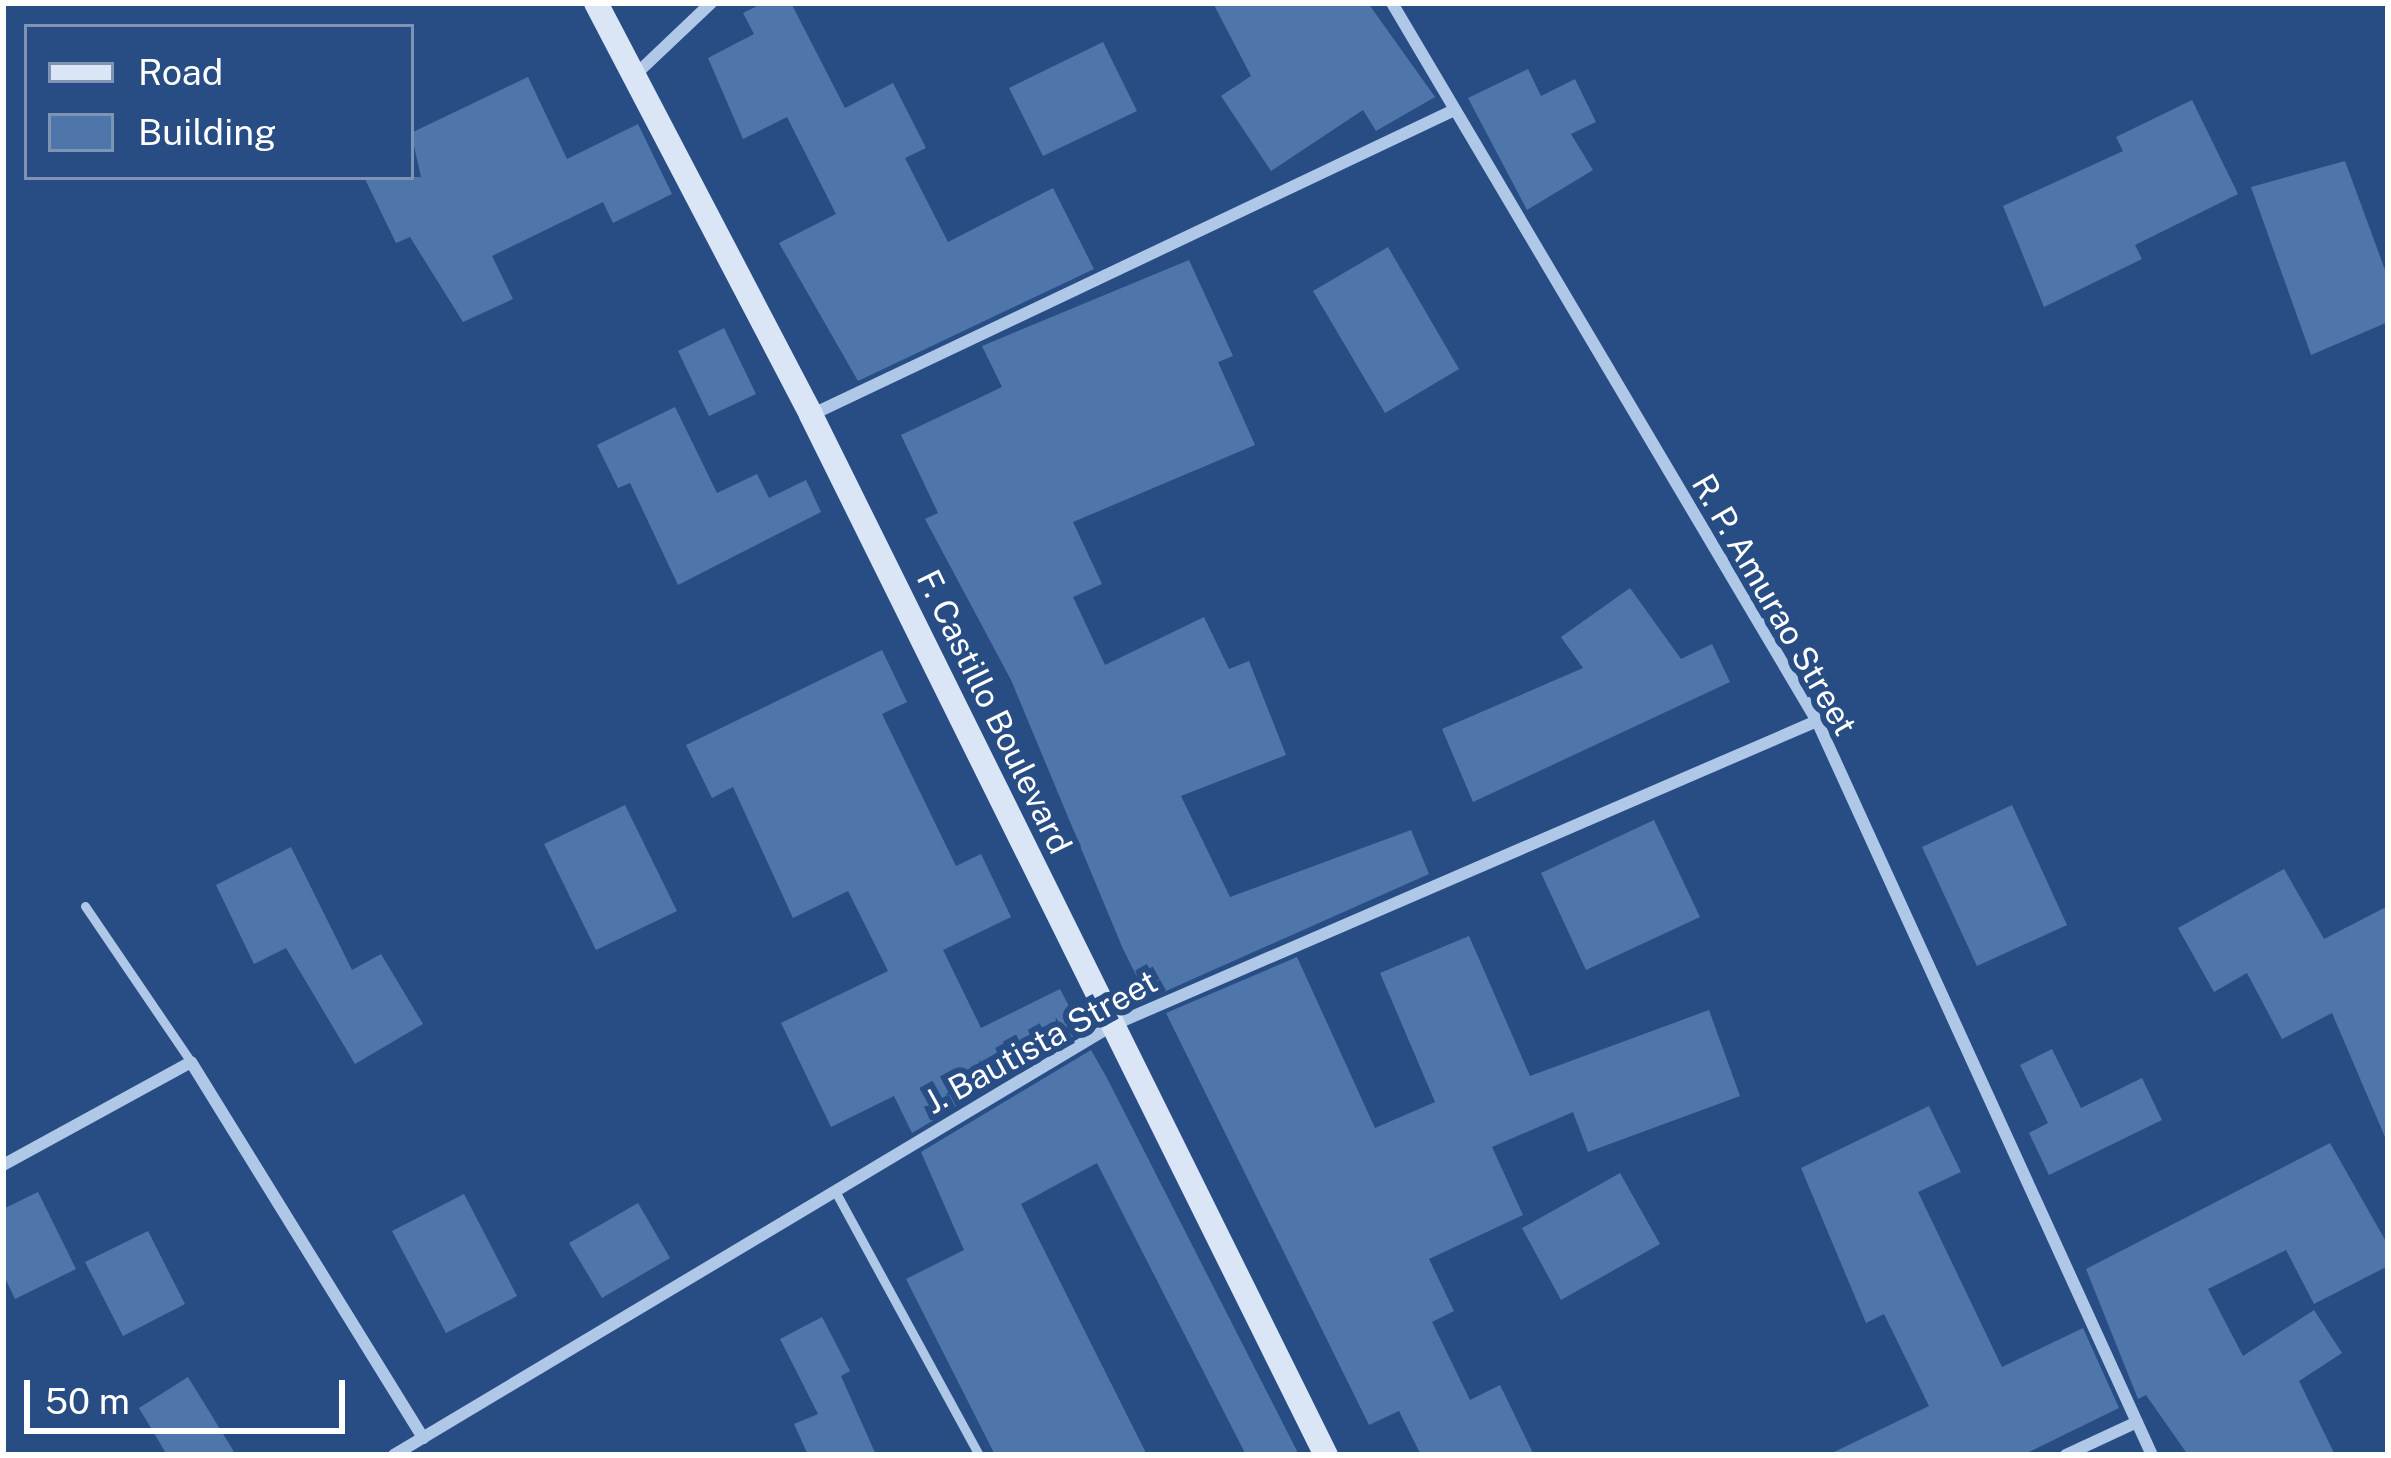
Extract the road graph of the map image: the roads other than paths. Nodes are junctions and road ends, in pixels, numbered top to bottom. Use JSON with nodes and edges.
{"nodes":[{"id":1,"x":596,"y":3,"type":"edge"},
{"id":2,"x":710,"y":3,"type":"edge"},
{"id":3,"x":1392,"y":3,"type":"edge"},
{"id":4,"x":633,"y":77,"type":"junction"},
{"id":5,"x":1452,"y":112,"type":"junction"},
{"id":6,"x":811,"y":415,"type":"junction"},
{"id":7,"x":1816,"y":721,"type":"junction"},
{"id":8,"x":85,"y":906,"type":"dead end"},
{"id":9,"x":1113,"y":1025,"type":"junction"},
{"id":10,"x":191,"y":1062,"type":"junction"},
{"id":11,"x":3,"y":1165,"type":"edge"},
{"id":12,"x":835,"y":1191,"type":"junction"},
{"id":13,"x":2137,"y":1422,"type":"junction"},
{"id":14,"x":423,"y":1438,"type":"junction"},
{"id":15,"x":394,"y":1455,"type":"edge"},
{"id":16,"x":979,"y":1455,"type":"edge"},
{"id":17,"x":1326,"y":1455,"type":"edge"},
{"id":18,"x":2066,"y":1455,"type":"edge"},
{"id":19,"x":2152,"y":1455,"type":"edge"}],
"edges":[{"from":1,"to":4,"type":"main road","name":"F. Castillo Boulevard"},
{"from":2,"to":4,"type":"street"},
{"from":3,"to":5,"type":"street","name":"R. P. Amurao Street"},
{"from":4,"to":6,"type":"main road","name":"F. Castillo Boulevard"},
{"from":5,"to":6,"type":"street"},
{"from":5,"to":7,"type":"street","name":"R. P. Amurao Street"},
{"from":6,"to":9,"type":"main road","name":"F. Castillo Boulevard"},
{"from":7,"to":9,"type":"street","name":"J. Bautista Street"},
{"from":7,"to":13,"type":"street","name":"R. P. Amurao Street"},
{"from":8,"to":10,"type":"lane"},
{"from":9,"to":12,"type":"street","name":"J. Bautista Street"},
{"from":9,"to":17,"type":"main road","name":"F. Castillo Boulevard"},
{"from":10,"to":11,"type":"street"},
{"from":10,"to":14,"type":"street"},
{"from":12,"to":14,"type":"street","name":"J. Bautista Street"},
{"from":12,"to":16,"type":"lane"},
{"from":13,"to":18,"type":"street"},
{"from":13,"to":19,"type":"street","name":"R. P. Amurao Street"},
{"from":14,"to":15,"type":"street","name":"J. Bautista Street"}]}
